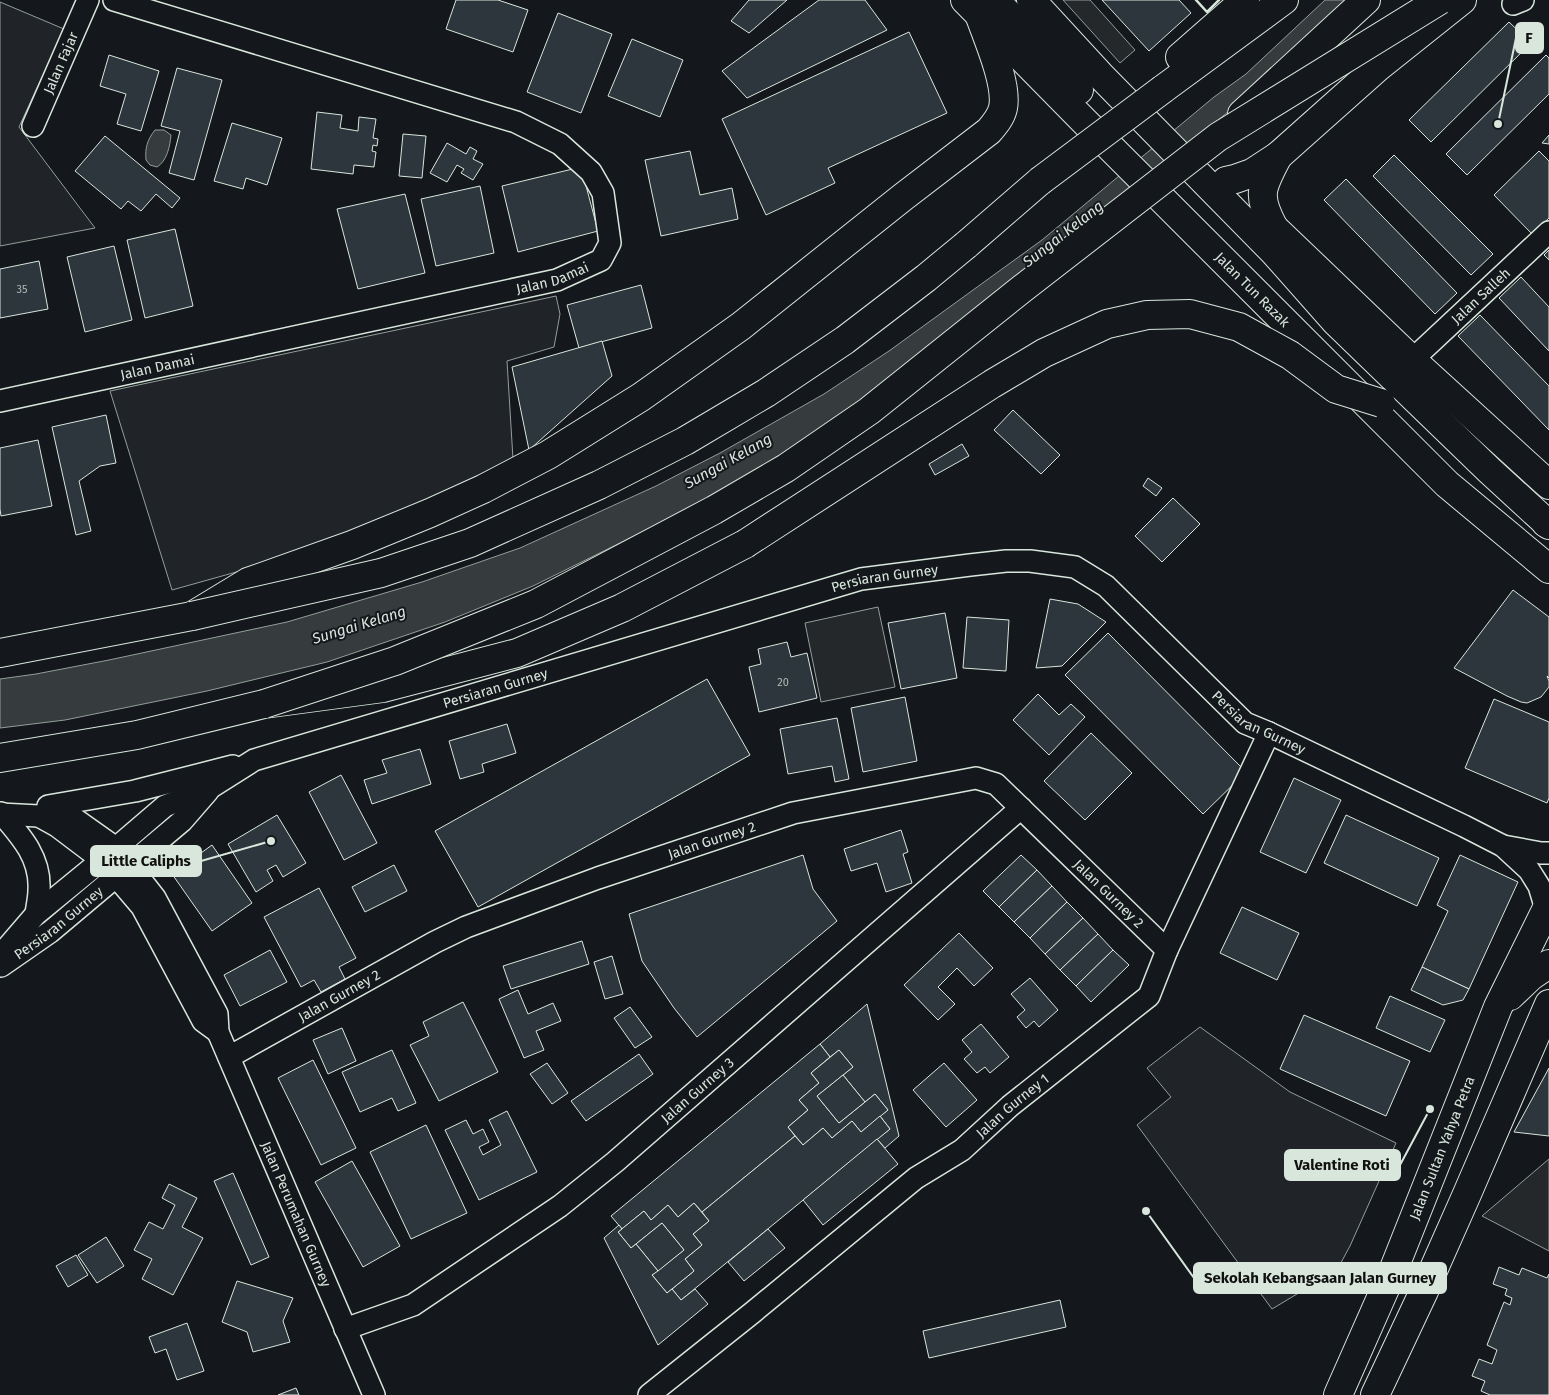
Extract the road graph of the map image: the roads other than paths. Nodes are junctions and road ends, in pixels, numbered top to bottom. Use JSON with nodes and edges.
{"nodes":[{"id":1,"x":88,"y":0,"type":"edge"},
{"id":2,"x":114,"y":0,"type":"edge"},
{"id":3,"x":1032,"y":0,"type":"edge"},
{"id":4,"x":1045,"y":0,"type":"edge"},
{"id":5,"x":1245,"y":0,"type":"edge"},
{"id":6,"x":1284,"y":0,"type":"edge"},
{"id":7,"x":1366,"y":0,"type":"edge"},
{"id":8,"x":1440,"y":0,"type":"edge"},
{"id":9,"x":1462,"y":0,"type":"edge"},
{"id":10,"x":980,"y":5,"type":"edge"},
{"id":11,"x":1378,"y":67,"type":"junction"},
{"id":12,"x":33,"y":126,"type":"dead end"},
{"id":13,"x":1218,"y":136,"type":"junction"},
{"id":14,"x":1278,"y":156,"type":"junction"},
{"id":15,"x":1040,"y":181,"type":"junction"},
{"id":16,"x":1226,"y":181,"type":"junction"},
{"id":17,"x":1273,"y":226,"type":"junction"},
{"id":18,"x":1549,"y":232,"type":"edge"},
{"id":19,"x":1412,"y":360,"type":"junction"},
{"id":20,"x":0,"y":401,"type":"edge"},
{"id":21,"x":1381,"y":403,"type":"junction"},
{"id":22,"x":1549,"y":485,"type":"edge"},
{"id":23,"x":1548,"y":524,"type":"edge"},
{"id":24,"x":1549,"y":558,"type":"edge"},
{"id":25,"x":1549,"y":569,"type":"edge"},
{"id":26,"x":192,"y":616,"type":"junction"},
{"id":27,"x":0,"y":653,"type":"edge"},
{"id":28,"x":264,"y":704,"type":"junction"},
{"id":29,"x":1269,"y":733,"type":"junction"},
{"id":30,"x":0,"y":758,"type":"edge"},
{"id":31,"x":254,"y":760,"type":"junction"},
{"id":32,"x":210,"y":788,"type":"junction"},
{"id":33,"x":1021,"y":808,"type":"junction"},
{"id":34,"x":1,"y":814,"type":"edge"},
{"id":35,"x":1504,"y":846,"type":"junction"},
{"id":36,"x":1549,"y":852,"type":"edge"},
{"id":37,"x":109,"y":854,"type":"junction"},
{"id":38,"x":123,"y":871,"type":"junction"},
{"id":39,"x":1548,"y":906,"type":"edge"},
{"id":40,"x":36,"y":914,"type":"junction"},
{"id":41,"x":1167,"y":950,"type":"junction"},
{"id":42,"x":0,"y":956,"type":"edge"},
{"id":43,"x":1549,"y":964,"type":"edge"},
{"id":44,"x":0,"y":967,"type":"edge"},
{"id":45,"x":1498,"y":1007,"type":"junction"},
{"id":46,"x":1547,"y":1014,"type":"edge"},
{"id":47,"x":229,"y":1057,"type":"junction"},
{"id":48,"x":345,"y":1329,"type":"junction"},
{"id":49,"x":374,"y":1395,"type":"edge"},
{"id":50,"x":649,"y":1395,"type":"edge"},
{"id":51,"x":1338,"y":1395,"type":"edge"},
{"id":52,"x":1375,"y":1395,"type":"edge"}],
"edges":[{"from":1,"to":12,"type":"street","name":"Jalan Fajar"},
{"from":2,"to":20,"type":"street","name":"Jalan Damai"},
{"from":3,"to":23,"type":"main road","bridge":true},
{"from":4,"to":16,"type":"main road","bridge":true},
{"from":5,"to":15,"type":"main road","bridge":true},
{"from":6,"to":15,"type":"main road","bridge":true},
{"from":7,"to":13,"type":"main road","bridge":true},
{"from":8,"to":11,"type":"main road","bridge":true},
{"from":8,"to":13,"type":"main road","bridge":true},
{"from":9,"to":11,"type":"main road"},
{"from":10,"to":21,"type":"main road","name":"Jalan Tun Razak","bridge":true},
{"from":10,"to":25,"type":"main road","name":"Jalan Tun Razak","bridge":true},
{"from":10,"to":26,"type":"main road"},
{"from":11,"to":14,"type":"main road"},
{"from":13,"to":28,"type":"main road","bridge":true},
{"from":14,"to":16,"type":"main road"},
{"from":14,"to":17,"type":"main road"},
{"from":15,"to":26,"type":"main road","bridge":true},
{"from":16,"to":17,"type":"main road"},
{"from":17,"to":19,"type":"main road"},
{"from":18,"to":19,"type":"street","name":"Jalan Salleh"},
{"from":19,"to":22,"type":"main road"},
{"from":21,"to":24,"type":"main road","name":"Jalan Tun Razak"},
{"from":21,"to":28,"type":"main road","bridge":true},
{"from":26,"to":27,"type":"main road"},
{"from":28,"to":30,"type":"main road"},
{"from":29,"to":31,"type":"street","name":"Persiaran Gurney"},
{"from":29,"to":35,"type":"street","name":"Persiaran Gurney"},
{"from":29,"to":41,"type":"street","name":"Jalan Gurney 1"},
{"from":31,"to":32,"type":"street","name":"Persiaran Gurney"},
{"from":31,"to":34,"type":"street"},
{"from":32,"to":37,"type":"street","name":"Persiaran Gurney"},
{"from":32,"to":38,"type":"street","name":"Persiaran Gurney"},
{"from":33,"to":41,"type":"street","name":"Jalan Gurney 2"},
{"from":33,"to":47,"type":"street","name":"Jalan Gurney 2"},
{"from":33,"to":48,"type":"street","name":"Jalan Gurney 3"},
{"from":34,"to":37,"type":"street","name":"Jalan Perumahan Gurney"},
{"from":34,"to":40,"type":"street"},
{"from":35,"to":36,"type":"street","name":"Persiaran Gurney"},
{"from":35,"to":39,"type":"street","name":"Persiaran Gurney"},
{"from":37,"to":38,"type":"street","name":"Jalan Perumahan Gurney"},
{"from":37,"to":40,"type":"street","name":"Persiaran Gurney"},
{"from":38,"to":44,"type":"street","name":"Persiaran Gurney"},
{"from":38,"to":47,"type":"street","name":"Jalan Perumahan Gurney"},
{"from":39,"to":45,"type":"main road","name":"Jalan Sultan Yahya Petra"},
{"from":40,"to":42,"type":"street","name":"Persiaran Gurney"},
{"from":41,"to":50,"type":"street","name":"Jalan Gurney 1"},
{"from":43,"to":45,"type":"main road"},
{"from":45,"to":51,"type":"main road","name":"Jalan Sultan Yahya Petra"},
{"from":46,"to":52,"type":"main road"},
{"from":47,"to":48,"type":"street","name":"Jalan Perumahan Gurney"},
{"from":48,"to":49,"type":"street","name":"Jalan Perumahan Gurney"}]}
